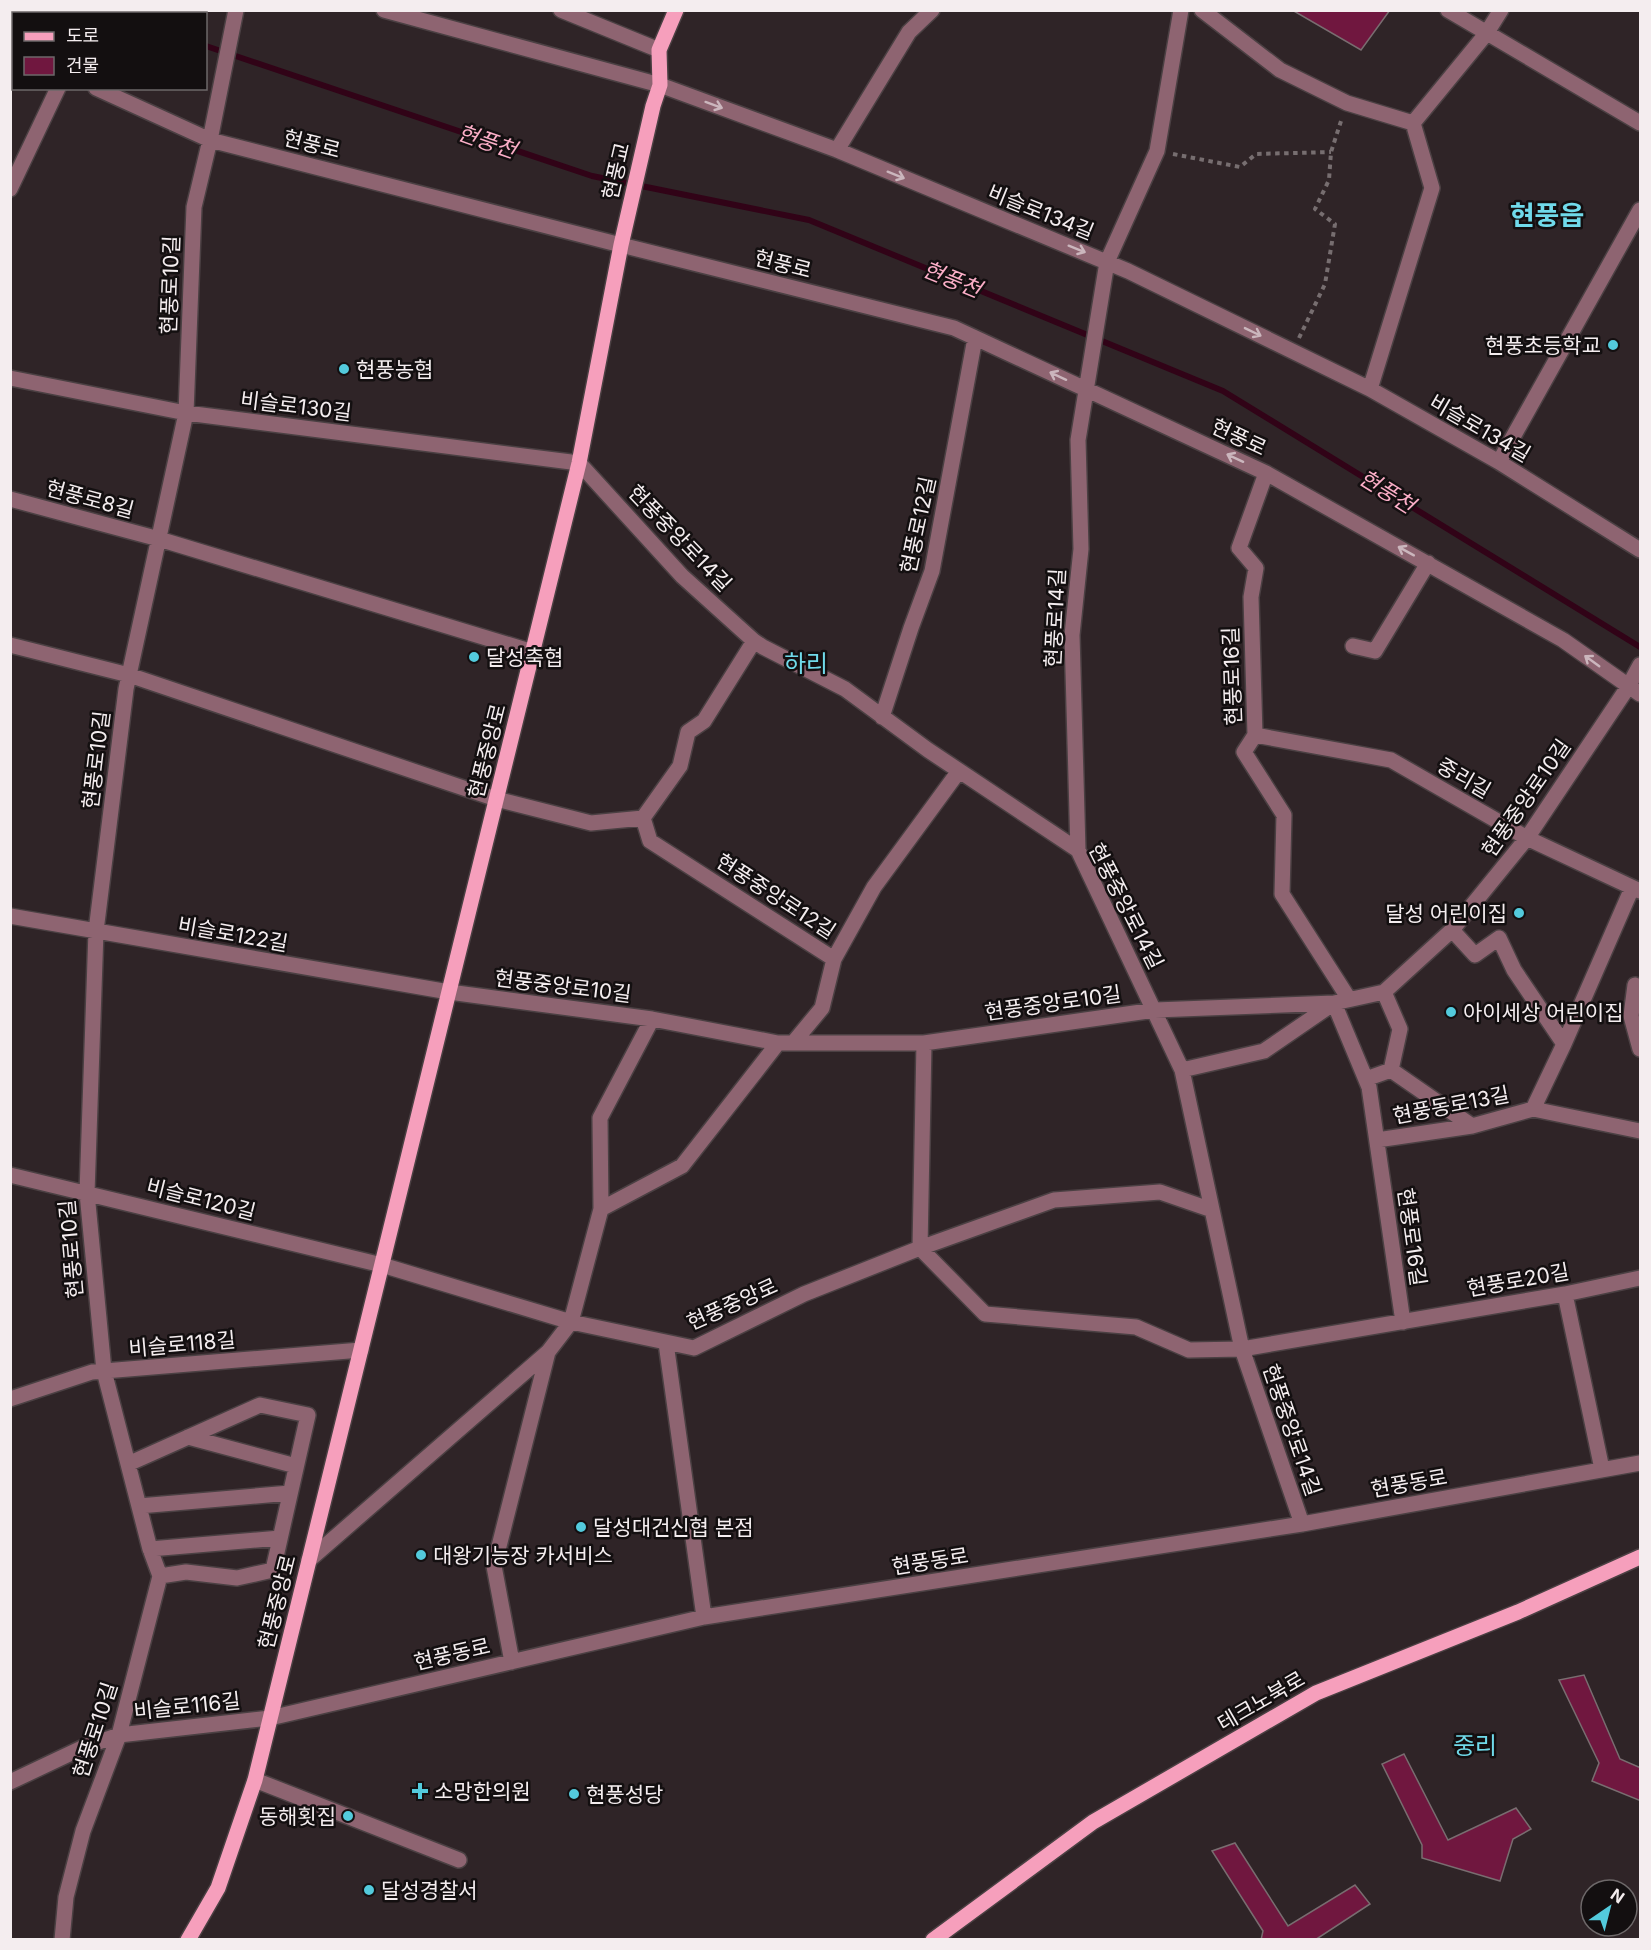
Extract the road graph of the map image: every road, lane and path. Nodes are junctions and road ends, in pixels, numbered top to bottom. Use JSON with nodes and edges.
{"nodes":[{"id":1,"x":236,"y":10,"type":"edge"},
{"id":2,"x":384,"y":10,"type":"edge"},
{"id":3,"x":561,"y":10,"type":"edge"},
{"id":4,"x":676,"y":10,"type":"edge"},
{"id":5,"x":932,"y":10,"type":"edge"},
{"id":6,"x":1181,"y":10,"type":"edge"},
{"id":7,"x":1202,"y":10,"type":"edge"},
{"id":8,"x":1448,"y":10,"type":"edge"},
{"id":9,"x":1501,"y":10,"type":"edge"},
{"id":10,"x":1486,"y":33,"type":"junction"},
{"id":11,"x":659,"y":50,"type":"junction"},
{"id":12,"x":660,"y":85,"type":"junction"},
{"id":13,"x":57,"y":90,"type":"edge"},
{"id":14,"x":100,"y":90,"type":"edge"},
{"id":15,"x":1347,"y":103,"type":"junction"},
{"id":16,"x":1413,"y":123,"type":"junction"},
{"id":17,"x":1641,"y":123,"type":"edge"},
{"id":18,"x":210,"y":140,"type":"junction"},
{"id":19,"x":837,"y":150,"type":"junction"},
{"id":20,"x":1157,"y":151,"type":"junction"},
{"id":21,"x":1331,"y":152,"type":"junction"},
{"id":22,"x":10,"y":189,"type":"edge"},
{"id":23,"x":1641,"y":210,"type":"edge"},
{"id":24,"x":621,"y":245,"type":"junction"},
{"id":25,"x":1107,"y":262,"type":"junction"},
{"id":26,"x":975,"y":338,"type":"junction"},
{"id":27,"x":1293,"y":352,"type":"junction"},
{"id":28,"x":10,"y":378,"type":"edge"},
{"id":29,"x":1085,"y":389,"type":"junction"},
{"id":30,"x":1370,"y":389,"type":"junction"},
{"id":31,"x":186,"y":413,"type":"junction"},
{"id":32,"x":579,"y":462,"type":"junction"},
{"id":33,"x":1499,"y":462,"type":"junction"},
{"id":34,"x":1266,"y":473,"type":"junction"},
{"id":35,"x":10,"y":500,"type":"edge"},
{"id":36,"x":159,"y":538,"type":"junction"},
{"id":37,"x":1641,"y":550,"type":"edge"},
{"id":38,"x":1428,"y":563,"type":"junction"},
{"id":39,"x":754,"y":641,"type":"junction"},
{"id":40,"x":10,"y":645,"type":"edge"},
{"id":41,"x":1353,"y":646,"type":"dead end"},
{"id":42,"x":533,"y":652,"type":"junction"},
{"id":43,"x":1641,"y":665,"type":"edge"},
{"id":44,"x":129,"y":675,"type":"junction"},
{"id":45,"x":1635,"y":690,"type":"edge"},
{"id":46,"x":882,"y":717,"type":"junction"},
{"id":47,"x":1256,"y":735,"type":"junction"},
{"id":48,"x":959,"y":771,"type":"junction"},
{"id":49,"x":496,"y":799,"type":"junction"},
{"id":50,"x":643,"y":818,"type":"junction"},
{"id":51,"x":1527,"y":838,"type":"junction"},
{"id":52,"x":1078,"y":849,"type":"junction"},
{"id":53,"x":1636,"y":890,"type":"edge"},
{"id":54,"x":10,"y":916,"type":"edge"},
{"id":55,"x":1452,"y":930,"type":"junction"},
{"id":56,"x":96,"y":931,"type":"junction"},
{"id":57,"x":834,"y":959,"type":"junction"},
{"id":58,"x":1635,"y":985,"type":"dead end"},
{"id":59,"x":449,"y":992,"type":"junction"},
{"id":60,"x":1384,"y":992,"type":"junction"},
{"id":61,"x":1342,"y":1001,"type":"junction"},
{"id":62,"x":1155,"y":1010,"type":"junction"},
{"id":63,"x":652,"y":1019,"type":"junction"},
{"id":64,"x":924,"y":1042,"type":"junction"},
{"id":65,"x":786,"y":1043,"type":"junction"},
{"id":66,"x":1564,"y":1044,"type":"junction"},
{"id":67,"x":1641,"y":1049,"type":"edge"},
{"id":68,"x":1182,"y":1070,"type":"junction"},
{"id":69,"x":1390,"y":1070,"type":"junction"},
{"id":70,"x":1366,"y":1079,"type":"junction"},
{"id":71,"x":1533,"y":1109,"type":"junction"},
{"id":72,"x":1472,"y":1126,"type":"junction"},
{"id":73,"x":1641,"y":1131,"type":"edge"},
{"id":74,"x":1377,"y":1140,"type":"junction"},
{"id":75,"x":10,"y":1175,"type":"edge"},
{"id":76,"x":87,"y":1193,"type":"junction"},
{"id":77,"x":601,"y":1209,"type":"junction"},
{"id":78,"x":1212,"y":1210,"type":"junction"},
{"id":79,"x":920,"y":1248,"type":"junction"},
{"id":80,"x":382,"y":1265,"type":"junction"},
{"id":81,"x":1641,"y":1278,"type":"edge"},
{"id":82,"x":1565,"y":1294,"type":"junction"},
{"id":83,"x":571,"y":1322,"type":"junction"},
{"id":84,"x":1403,"y":1322,"type":"junction"},
{"id":85,"x":666,"y":1343,"type":"junction"},
{"id":86,"x":1242,"y":1349,"type":"junction"},
{"id":87,"x":361,"y":1350,"type":"junction"},
{"id":88,"x":548,"y":1352,"type":"junction"},
{"id":89,"x":104,"y":1371,"type":"junction"},
{"id":90,"x":10,"y":1399,"type":"edge"},
{"id":91,"x":188,"y":1437,"type":"junction"},
{"id":92,"x":1641,"y":1463,"type":"edge"},
{"id":93,"x":128,"y":1464,"type":"junction"},
{"id":94,"x":296,"y":1466,"type":"junction"},
{"id":95,"x":1602,"y":1469,"type":"junction"},
{"id":96,"x":290,"y":1493,"type":"junction"},
{"id":97,"x":139,"y":1506,"type":"junction"},
{"id":98,"x":1302,"y":1524,"type":"junction"},
{"id":99,"x":280,"y":1538,"type":"junction"},
{"id":100,"x":150,"y":1549,"type":"junction"},
{"id":101,"x":1641,"y":1557,"type":"edge"},
{"id":102,"x":309,"y":1560,"type":"junction"},
{"id":103,"x":160,"y":1576,"type":"junction"},
{"id":104,"x":704,"y":1617,"type":"junction"},
{"id":105,"x":512,"y":1662,"type":"junction"},
{"id":106,"x":270,"y":1718,"type":"junction"},
{"id":107,"x":118,"y":1735,"type":"junction"},
{"id":108,"x":255,"y":1780,"type":"junction"},
{"id":109,"x":10,"y":1782,"type":"edge"},
{"id":110,"x":459,"y":1860,"type":"dead end"},
{"id":111,"x":62,"y":1940,"type":"edge"},
{"id":112,"x":188,"y":1940,"type":"edge"},
{"id":113,"x":933,"y":1940,"type":"edge"}],
"edges":[{"from":1,"to":18,"type":"street","name":"현풍로10길"},
{"from":2,"to":12,"type":"street","name":"비슬로134길"},
{"from":3,"to":11,"type":"street"},
{"from":4,"to":11,"type":"main road"},
{"from":5,"to":19,"type":"street"},
{"from":6,"to":20,"type":"street","name":"현풍로14길"},
{"from":7,"to":15,"type":"street"},
{"from":8,"to":10,"type":"street"},
{"from":9,"to":10,"type":"street"},
{"from":10,"to":16,"type":"street"},
{"from":10,"to":17,"type":"street"},
{"from":11,"to":12,"type":"main road"},
{"from":12,"to":19,"type":"street","name":"비슬로134길","one_way":true},
{"from":12,"to":24,"type":"main road","name":"현풍교"},
{"from":13,"to":22,"type":"street"},
{"from":14,"to":18,"type":"street","name":"현풍로"},
{"from":15,"to":16,"type":"street"},
{"from":15,"to":21,"type":"path"},
{"from":16,"to":30,"type":"street"},
{"from":18,"to":24,"type":"street","name":"현풍로"},
{"from":18,"to":31,"type":"street","name":"현풍로10길"},
{"from":19,"to":25,"type":"street","name":"비슬로134길","one_way":true},
{"from":20,"to":21,"type":"path"},
{"from":20,"to":25,"type":"street","name":"현풍로14길"},
{"from":21,"to":27,"type":"path"},
{"from":23,"to":33,"type":"street"},
{"from":24,"to":26,"type":"street","name":"현풍로"},
{"from":24,"to":32,"type":"main road","name":"현풍중앙로"},
{"from":25,"to":27,"type":"street","name":"비슬로134길","one_way":true},
{"from":25,"to":29,"type":"street","name":"현풍로14길"},
{"from":29,"to":26,"type":"street","name":"현풍로","one_way":true},
{"from":26,"to":46,"type":"street","name":"현풍로12길"},
{"from":27,"to":30,"type":"street","name":"비슬로134길"},
{"from":28,"to":31,"type":"street","name":"비슬로130길"},
{"from":34,"to":29,"type":"street","name":"현풍로","one_way":true},
{"from":29,"to":52,"type":"street","name":"현풍로14길"},
{"from":30,"to":33,"type":"street","name":"비슬로134길"},
{"from":31,"to":32,"type":"street","name":"비슬로130길"},
{"from":31,"to":36,"type":"street","name":"현풍로10길"},
{"from":32,"to":39,"type":"street","name":"현풍중앙로14길"},
{"from":32,"to":42,"type":"main road","name":"현풍중앙로"},
{"from":33,"to":37,"type":"street","name":"비슬로134길"},
{"from":38,"to":34,"type":"street","name":"현풍로","one_way":true},
{"from":34,"to":47,"type":"street","name":"현풍로16길"},
{"from":35,"to":36,"type":"street","name":"현풍로8길"},
{"from":36,"to":42,"type":"street"},
{"from":36,"to":44,"type":"street","name":"현풍로10길"},
{"from":38,"to":41,"type":"street"},
{"from":45,"to":38,"type":"street","name":"현풍로","one_way":true},
{"from":39,"to":46,"type":"street","name":"현풍중앙로14길"},
{"from":39,"to":50,"type":"street"},
{"from":40,"to":44,"type":"street"},
{"from":42,"to":49,"type":"main road","name":"현풍중앙로"},
{"from":43,"to":45,"type":"street","name":"현풍중앙로10길"},
{"from":44,"to":49,"type":"street"},
{"from":44,"to":56,"type":"street","name":"현풍로10길"},
{"from":45,"to":51,"type":"street","name":"현풍중앙로10길"},
{"from":46,"to":48,"type":"street","name":"현풍중앙로14길"},
{"from":47,"to":51,"type":"street","name":"중리길"},
{"from":47,"to":61,"type":"street","name":"현풍로16길"},
{"from":48,"to":52,"type":"street","name":"현풍중앙로14길"},
{"from":48,"to":57,"type":"street","name":"현풍중앙로12길"},
{"from":49,"to":50,"type":"street"},
{"from":49,"to":59,"type":"main road","name":"현풍중앙로"},
{"from":50,"to":57,"type":"street","name":"현풍중앙로12길"},
{"from":51,"to":53,"type":"street","name":"중리길"},
{"from":51,"to":55,"type":"street","name":"현풍중앙로10길"},
{"from":52,"to":62,"type":"street","name":"현풍중앙로14길"},
{"from":53,"to":66,"type":"street","name":"현풍동로13길"},
{"from":54,"to":56,"type":"street","name":"비슬로122길"},
{"from":55,"to":60,"type":"street","name":"현풍중앙로10길"},
{"from":55,"to":66,"type":"street"},
{"from":56,"to":59,"type":"street","name":"비슬로122길"},
{"from":56,"to":76,"type":"street","name":"현풍로10길"},
{"from":57,"to":65,"type":"street"},
{"from":58,"to":67,"type":"street"},
{"from":59,"to":63,"type":"street","name":"현풍중앙로10길"},
{"from":59,"to":80,"type":"main road","name":"현풍중앙로"},
{"from":60,"to":61,"type":"street","name":"현풍중앙로10길"},
{"from":60,"to":69,"type":"street"},
{"from":61,"to":62,"type":"street","name":"현풍중앙로10길"},
{"from":61,"to":68,"type":"street","name":"현풍중앙로10길"},
{"from":61,"to":70,"type":"street","name":"현풍로16길"},
{"from":62,"to":64,"type":"street","name":"현풍중앙로10길"},
{"from":62,"to":68,"type":"street","name":"현풍중앙로14길"},
{"from":63,"to":65,"type":"street","name":"현풍중앙로10길"},
{"from":63,"to":77,"type":"street"},
{"from":64,"to":65,"type":"street","name":"현풍중앙로10길"},
{"from":64,"to":79,"type":"street"},
{"from":65,"to":77,"type":"street"},
{"from":66,"to":71,"type":"street","name":"현풍동로13길"},
{"from":68,"to":78,"type":"street","name":"현풍중앙로14길"},
{"from":69,"to":70,"type":"street"},
{"from":69,"to":72,"type":"street"},
{"from":70,"to":74,"type":"street","name":"현풍로16길"},
{"from":71,"to":72,"type":"street","name":"현풍동로13길"},
{"from":71,"to":73,"type":"street","name":"현풍동로13길"},
{"from":72,"to":74,"type":"street","name":"현풍동로13길"},
{"from":74,"to":84,"type":"street","name":"현풍로16길"},
{"from":75,"to":76,"type":"street","name":"비슬로120길"},
{"from":76,"to":80,"type":"street","name":"비슬로120길"},
{"from":76,"to":89,"type":"street","name":"현풍로10길"},
{"from":77,"to":83,"type":"street"},
{"from":78,"to":79,"type":"street","name":"현풍중앙로"},
{"from":78,"to":86,"type":"street","name":"현풍중앙로14길"},
{"from":79,"to":85,"type":"street","name":"현풍중앙로"},
{"from":79,"to":86,"type":"street","name":"현풍중앙로14길"},
{"from":80,"to":83,"type":"street","name":"현풍중앙로"},
{"from":80,"to":87,"type":"main road","name":"현풍중앙로"},
{"from":81,"to":82,"type":"street","name":"현풍로20길"},
{"from":82,"to":84,"type":"street","name":"현풍로20길"},
{"from":82,"to":95,"type":"street"},
{"from":83,"to":85,"type":"street","name":"현풍중앙로"},
{"from":83,"to":88,"type":"street"},
{"from":84,"to":86,"type":"street"},
{"from":85,"to":104,"type":"street"},
{"from":86,"to":98,"type":"street","name":"현풍중앙로14길"},
{"from":87,"to":89,"type":"street","name":"비슬로118길"},
{"from":87,"to":102,"type":"main road","name":"현풍중앙로"},
{"from":88,"to":102,"type":"street"},
{"from":88,"to":105,"type":"street"},
{"from":89,"to":90,"type":"street","name":"비슬로118길"},
{"from":89,"to":93,"type":"street","name":"현풍로10길"},
{"from":91,"to":93,"type":"street"},
{"from":91,"to":94,"type":"street"},
{"from":91,"to":94,"type":"street"},
{"from":92,"to":95,"type":"street","name":"현풍동로"},
{"from":93,"to":97,"type":"street","name":"현풍로10길"},
{"from":94,"to":96,"type":"street"},
{"from":95,"to":98,"type":"street","name":"현풍동로"},
{"from":96,"to":97,"type":"street"},
{"from":96,"to":99,"type":"street"},
{"from":97,"to":100,"type":"street","name":"현풍로10길"},
{"from":98,"to":104,"type":"street","name":"현풍동로"},
{"from":99,"to":100,"type":"street"},
{"from":99,"to":103,"type":"street"},
{"from":100,"to":103,"type":"street","name":"현풍로10길"},
{"from":101,"to":113,"type":"main road","name":"테크노북로"},
{"from":102,"to":106,"type":"main road","name":"현풍중앙로"},
{"from":103,"to":107,"type":"street","name":"현풍로10길"},
{"from":104,"to":105,"type":"street","name":"현풍동로"},
{"from":105,"to":106,"type":"street","name":"현풍동로"},
{"from":106,"to":107,"type":"street","name":"비슬로116길"},
{"from":106,"to":108,"type":"main road","name":"현풍중앙로"},
{"from":107,"to":109,"type":"street","name":"비슬로116길"},
{"from":107,"to":111,"type":"street","name":"현풍로10길"},
{"from":108,"to":110,"type":"street"},
{"from":108,"to":112,"type":"main road","name":"현풍중앙로"}]}
